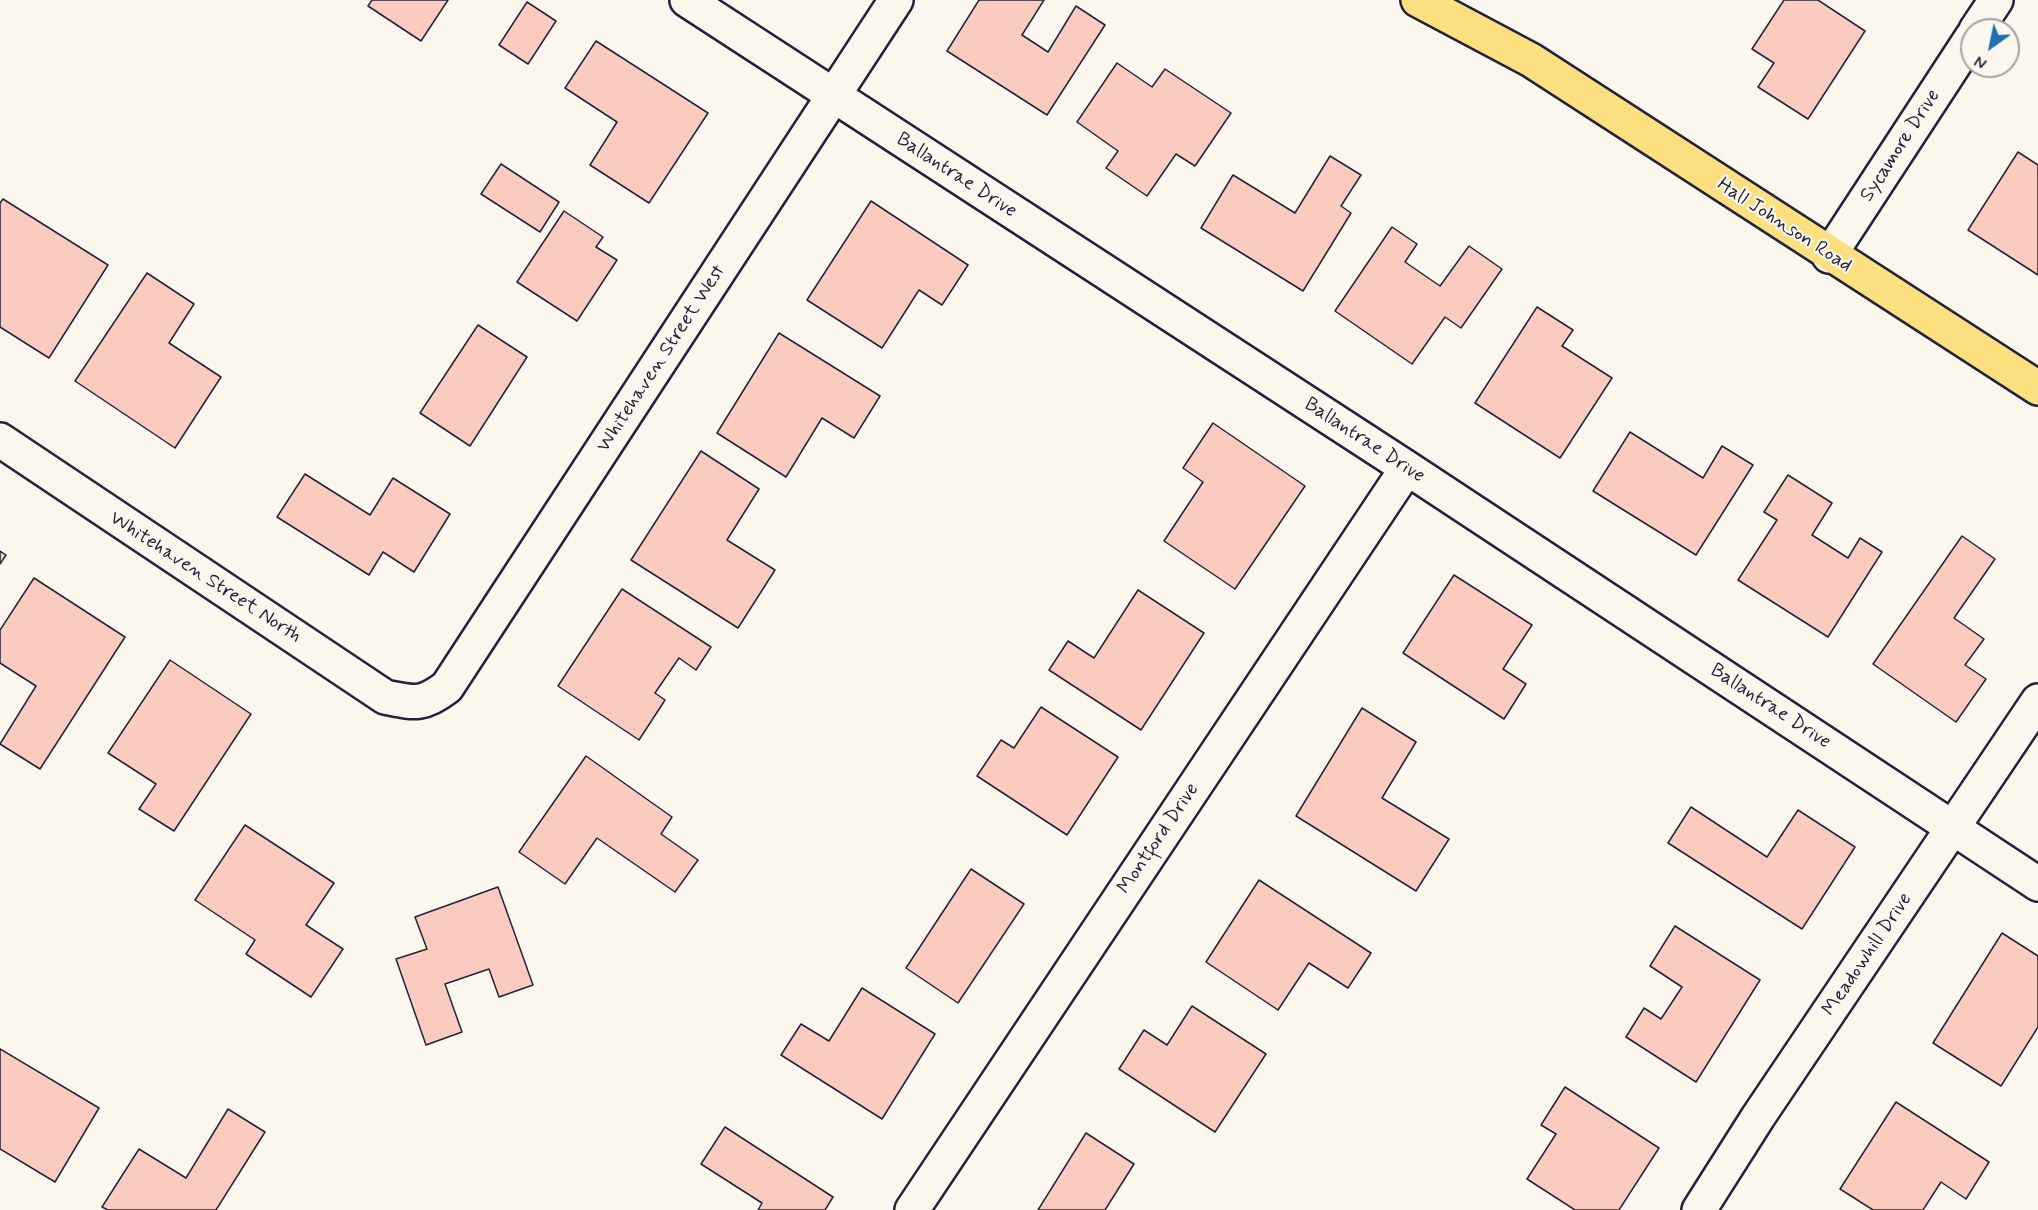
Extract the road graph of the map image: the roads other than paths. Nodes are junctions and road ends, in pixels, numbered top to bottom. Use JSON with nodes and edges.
{"nodes":[{"id":1,"x":687,"y":0,"type":"edge"},
{"id":2,"x":896,"y":0,"type":"edge"},
{"id":3,"x":1418,"y":0,"type":"edge"},
{"id":4,"x":1468,"y":0,"type":"edge"},
{"id":5,"x":1996,"y":0,"type":"edge"},
{"id":6,"x":1984,"y":18,"type":"edge"},
{"id":7,"x":1960,"y":55,"type":"edge"},
{"id":8,"x":1531,"y":60,"type":"junction"},
{"id":9,"x":833,"y":96,"type":"junction"},
{"id":10,"x":1829,"y":256,"type":"junction"},
{"id":11,"x":2038,"y":388,"type":"edge"},
{"id":12,"x":0,"y":440,"type":"edge"},
{"id":13,"x":1407,"y":468,"type":"junction"},
{"id":14,"x":2038,"y":701,"type":"edge"},
{"id":15,"x":416,"y":704,"type":"joint"},
{"id":16,"x":1955,"y":828,"type":"junction"},
{"id":17,"x":2038,"y":884,"type":"edge"},
{"id":18,"x":912,"y":1210,"type":"edge"},
{"id":19,"x":1699,"y":1210,"type":"edge"}],
"edges":[{"from":1,"to":9,"type":"street","name":"Ballantrae Drive"},
{"from":2,"to":9,"type":"street","name":"Whitehaven Street West"},
{"from":3,"to":8,"type":"main road","name":"Hall Johnson Road"},
{"from":4,"to":8,"type":"main road","name":"Hall Johnson Road"},
{"from":5,"to":6,"type":"street"},
{"from":7,"to":10,"type":"street","name":"Sycamore Drive"},
{"from":8,"to":10,"type":"main road","name":"Hall Johnson Road"},
{"from":9,"to":13,"type":"street","name":"Ballantrae Drive"},
{"from":9,"to":15,"type":"street","name":"Whitehaven Street West"},
{"from":10,"to":11,"type":"main road","name":"Hall Johnson Road"},
{"from":12,"to":15,"type":"street","name":"Whitehaven Street North"},
{"from":13,"to":16,"type":"street","name":"Ballantrae Drive"},
{"from":13,"to":18,"type":"street","name":"Montford Drive"},
{"from":14,"to":16,"type":"street","name":"Meadowhill Drive"},
{"from":16,"to":17,"type":"street","name":"Ballantrae Drive"},
{"from":16,"to":19,"type":"street","name":"Meadowhill Drive"}]}
